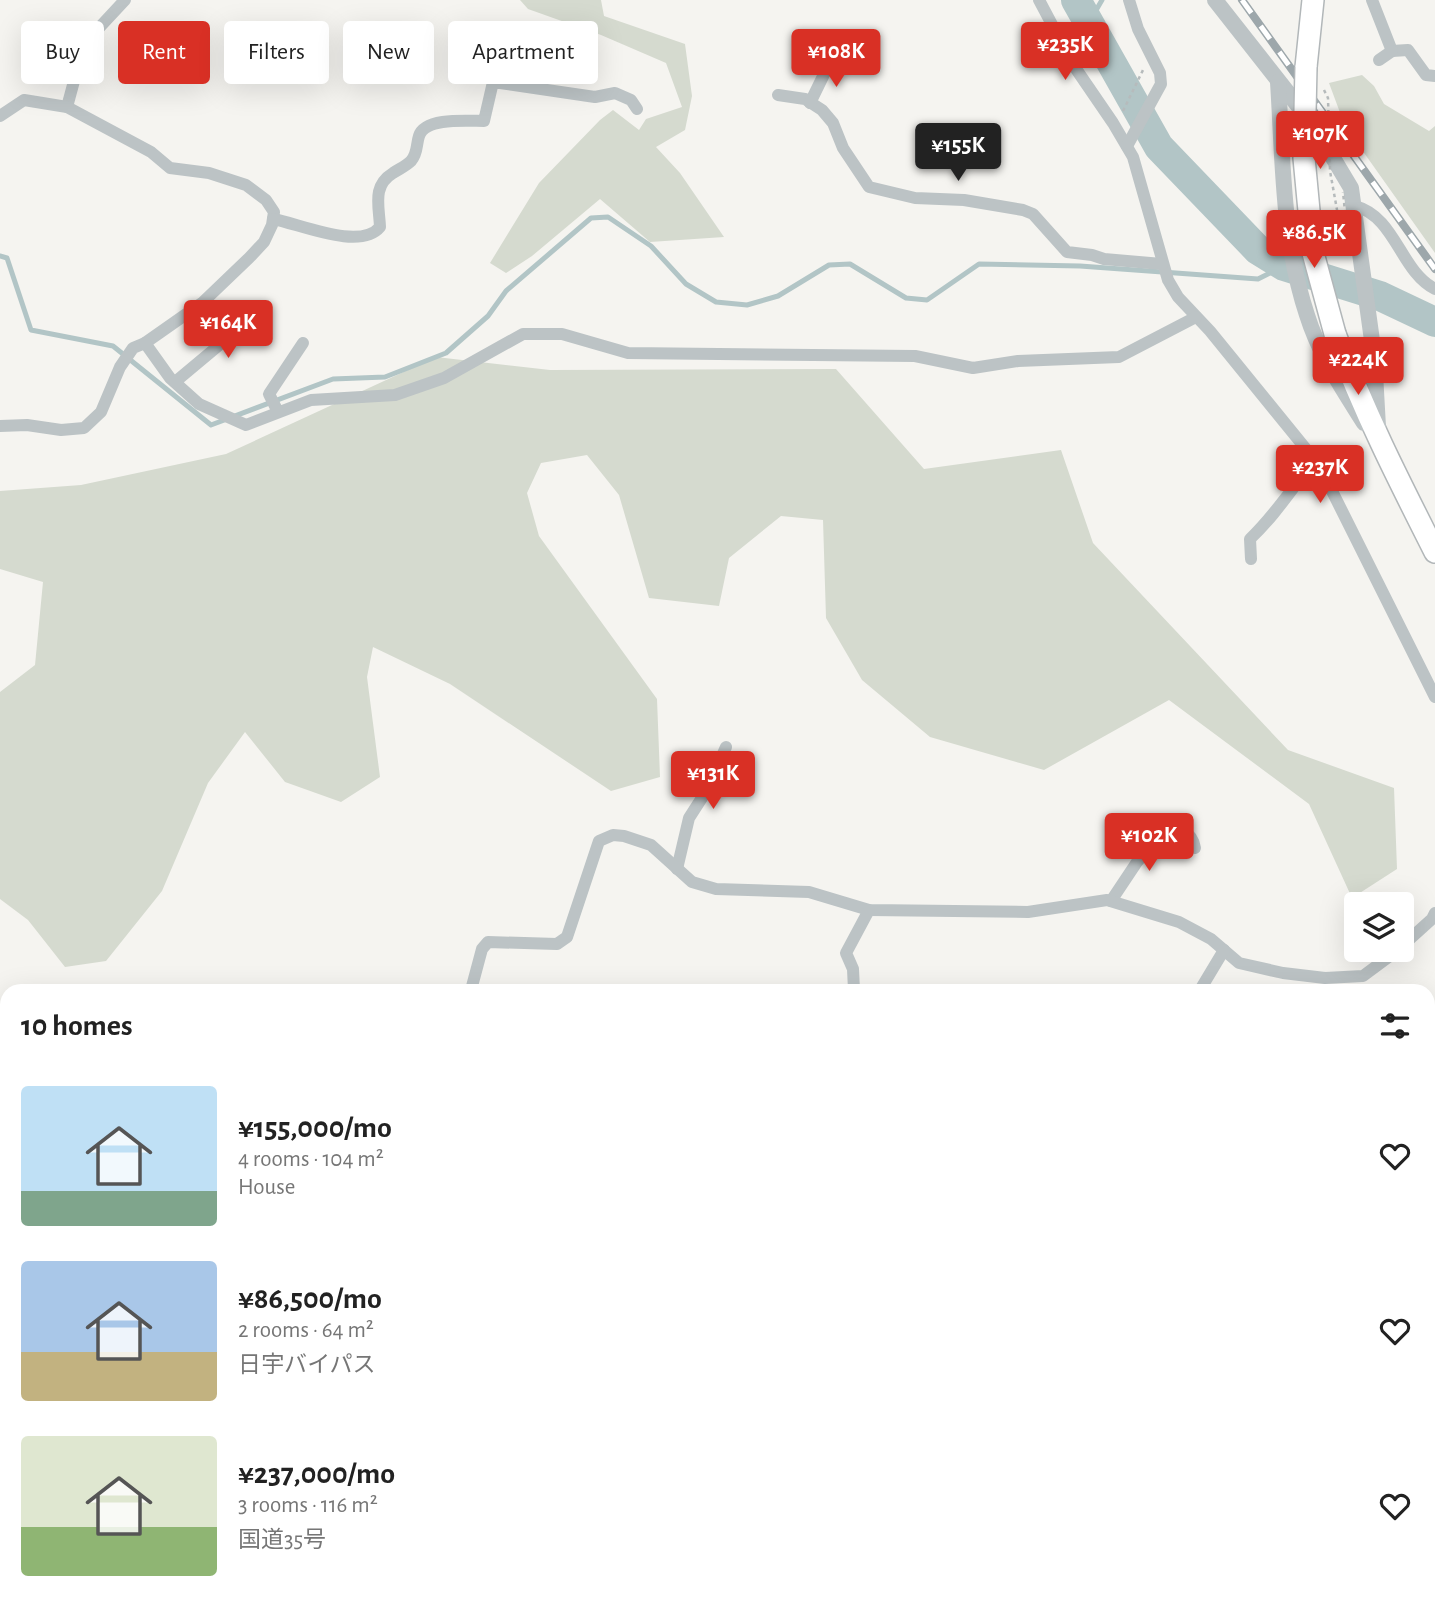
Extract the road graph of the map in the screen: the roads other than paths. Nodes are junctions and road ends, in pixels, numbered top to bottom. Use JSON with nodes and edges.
{"nodes":[{"id":1,"x":125,"y":0,"type":"edge"},
{"id":2,"x":1039,"y":0,"type":"edge"},
{"id":3,"x":1129,"y":0,"type":"edge"},
{"id":4,"x":1215,"y":0,"type":"edge"},
{"id":5,"x":1313,"y":0,"type":"edge"},
{"id":6,"x":1372,"y":0,"type":"edge"},
{"id":7,"x":1392,"y":51,"type":"junction"},
{"id":8,"x":831,"y":60,"type":"dead end"},
{"id":9,"x":1379,"y":60,"type":"dead end"},
{"id":10,"x":1435,"y":76,"type":"edge"},
{"id":11,"x":1278,"y":82,"type":"junction"},
{"id":12,"x":778,"y":95,"type":"dead end"},
{"id":13,"x":810,"y":103,"type":"junction"},
{"id":14,"x":67,"y":107,"type":"junction"},
{"id":15,"x":637,"y":108,"type":"dead end"},
{"id":16,"x":0,"y":116,"type":"edge"},
{"id":17,"x":1129,"y":143,"type":"junction"},
{"id":18,"x":1355,"y":206,"type":"junction"},
{"id":19,"x":273,"y":219,"type":"junction"},
{"id":20,"x":1162,"y":264,"type":"junction"},
{"id":21,"x":1435,"y":289,"type":"edge"},
{"id":22,"x":263,"y":313,"type":"dead end"},
{"id":23,"x":1196,"y":317,"type":"junction"},
{"id":24,"x":303,"y":343,"type":"dead end"},
{"id":25,"x":139,"y":346,"type":"junction"},
{"id":26,"x":175,"y":382,"type":"junction"},
{"id":27,"x":278,"y":411,"type":"junction"},
{"id":28,"x":0,"y":426,"type":"edge"},
{"id":29,"x":1378,"y":436,"type":"junction"},
{"id":30,"x":1318,"y":466,"type":"junction"},
{"id":31,"x":1394,"y":472,"type":"junction"},
{"id":32,"x":1435,"y":552,"type":"edge"},
{"id":33,"x":1251,"y":559,"type":"dead end"},
{"id":34,"x":1435,"y":697,"type":"edge"},
{"id":35,"x":726,"y":747,"type":"dead end"},
{"id":36,"x":1195,"y":848,"type":"dead end"},
{"id":37,"x":677,"y":869,"type":"junction"},
{"id":38,"x":1111,"y":901,"type":"junction"},
{"id":39,"x":869,"y":910,"type":"junction"},
{"id":40,"x":1435,"y":913,"type":"edge"},
{"id":41,"x":1414,"y":934,"type":"edge"},
{"id":42,"x":1224,"y":950,"type":"junction"},
{"id":43,"x":1382,"y":962,"type":"edge"},
{"id":44,"x":473,"y":984,"type":"edge"},
{"id":45,"x":854,"y":984,"type":"edge"},
{"id":46,"x":1204,"y":984,"type":"edge"}],
"edges":[{"from":1,"to":14,"type":"street"},
{"from":2,"to":17,"type":"street"},
{"from":3,"to":17,"type":"street"},
{"from":4,"to":11,"type":"street"},
{"from":5,"to":29,"type":"highway","bridge":true},
{"from":6,"to":7,"type":"street"},
{"from":7,"to":9,"type":"street"},
{"from":7,"to":10,"type":"street"},
{"from":8,"to":13,"type":"street"},
{"from":11,"to":18,"type":"street"},
{"from":11,"to":31,"type":"street"},
{"from":12,"to":13,"type":"street"},
{"from":13,"to":20,"type":"street"},
{"from":14,"to":16,"type":"street"},
{"from":14,"to":19,"type":"street"},
{"from":15,"to":19,"type":"street"},
{"from":17,"to":20,"type":"street"},
{"from":18,"to":21,"type":"street"},
{"from":18,"to":29,"type":"street"},
{"from":19,"to":25,"type":"street"},
{"from":20,"to":23,"type":"street"},
{"from":22,"to":26,"type":"street"},
{"from":23,"to":27,"type":"street"},
{"from":23,"to":30,"type":"street"},
{"from":24,"to":27,"type":"street"},
{"from":25,"to":26,"type":"street"},
{"from":25,"to":28,"type":"street"},
{"from":26,"to":27,"type":"street"},
{"from":29,"to":31,"type":"highway"},
{"from":30,"to":33,"type":"street"},
{"from":30,"to":34,"type":"street"},
{"from":31,"to":32,"type":"highway"},
{"from":35,"to":37,"type":"street"},
{"from":36,"to":38,"type":"street"},
{"from":37,"to":39,"type":"street"},
{"from":37,"to":44,"type":"street"},
{"from":38,"to":39,"type":"street"},
{"from":38,"to":42,"type":"street"},
{"from":39,"to":45,"type":"street"},
{"from":40,"to":41,"type":"street"},
{"from":42,"to":43,"type":"street"},
{"from":42,"to":46,"type":"street"}]}
